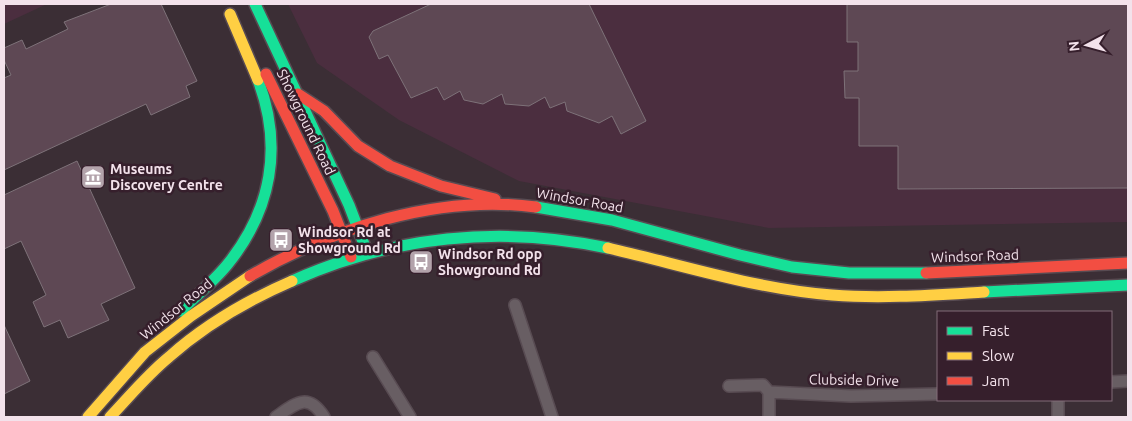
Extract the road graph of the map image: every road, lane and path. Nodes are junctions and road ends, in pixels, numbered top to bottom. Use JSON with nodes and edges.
{"nodes":[{"id":1,"x":255,"y":4,"type":"edge"},
{"id":2,"x":228,"y":9,"type":"edge"},
{"id":3,"x":298,"y":94,"type":"junction"},
{"id":4,"x":521,"y":205,"type":"junction"},
{"id":5,"x":358,"y":225,"type":"junction"},
{"id":6,"x":341,"y":231,"type":"junction"},
{"id":7,"x":366,"y":252,"type":"junction"},
{"id":8,"x":351,"y":257,"type":"junction"},
{"id":9,"x":1128,"y":263,"type":"edge"},
{"id":10,"x":1128,"y":285,"type":"edge"},
{"id":11,"x":515,"y":305,"type":"dead end"},
{"id":12,"x":373,"y":357,"type":"dead end"},
{"id":13,"x":132,"y":365,"type":"junction"},
{"id":14,"x":1128,"y":381,"type":"edge"},
{"id":15,"x":1112,"y":382,"type":"edge"},
{"id":16,"x":729,"y":386,"type":"dead end"},
{"id":17,"x":769,"y":392,"type":"junction"},
{"id":18,"x":937,"y":394,"type":"edge"},
{"id":19,"x":1058,"y":401,"type":"edge"},
{"id":20,"x":88,"y":417,"type":"edge"},
{"id":21,"x":110,"y":417,"type":"edge"},
{"id":22,"x":276,"y":417,"type":"edge"},
{"id":23,"x":324,"y":417,"type":"edge"},
{"id":24,"x":410,"y":417,"type":"edge"},
{"id":25,"x":552,"y":417,"type":"edge"},
{"id":26,"x":769,"y":417,"type":"edge"},
{"id":27,"x":1058,"y":417,"type":"edge"}],
"edges":[{"from":1,"to":3,"type":"main road","name":"Showground Road"},
{"from":2,"to":6,"type":"main road","name":"Showground Road"},
{"from":2,"to":13,"type":"main road"},
{"from":3,"to":4,"type":"main road"},
{"from":3,"to":5,"type":"main road","name":"Showground Road"},
{"from":4,"to":5,"type":"main road","name":"Windsor Road"},
{"from":4,"to":9,"type":"main road","name":"Windsor Road"},
{"from":5,"to":6,"type":"main road","name":"Windsor Road"},
{"from":5,"to":7,"type":"main road","name":"Showground Road"},
{"from":6,"to":8,"type":"main road","name":"Showground Road"},
{"from":6,"to":13,"type":"main road","name":"Windsor Road"},
{"from":7,"to":8,"type":"main road"},
{"from":7,"to":10,"type":"main road"},
{"from":8,"to":21,"type":"main road"},
{"from":11,"to":25,"type":"street"},
{"from":12,"to":24,"type":"street"},
{"from":13,"to":20,"type":"main road","name":"Windsor Road"},
{"from":14,"to":15,"type":"street"},
{"from":16,"to":17,"type":"street","name":"Clubside Drive"},
{"from":17,"to":18,"type":"street","name":"Clubside Drive"},
{"from":17,"to":26,"type":"street"},
{"from":19,"to":27,"type":"street"},
{"from":22,"to":23,"type":"street"}]}
